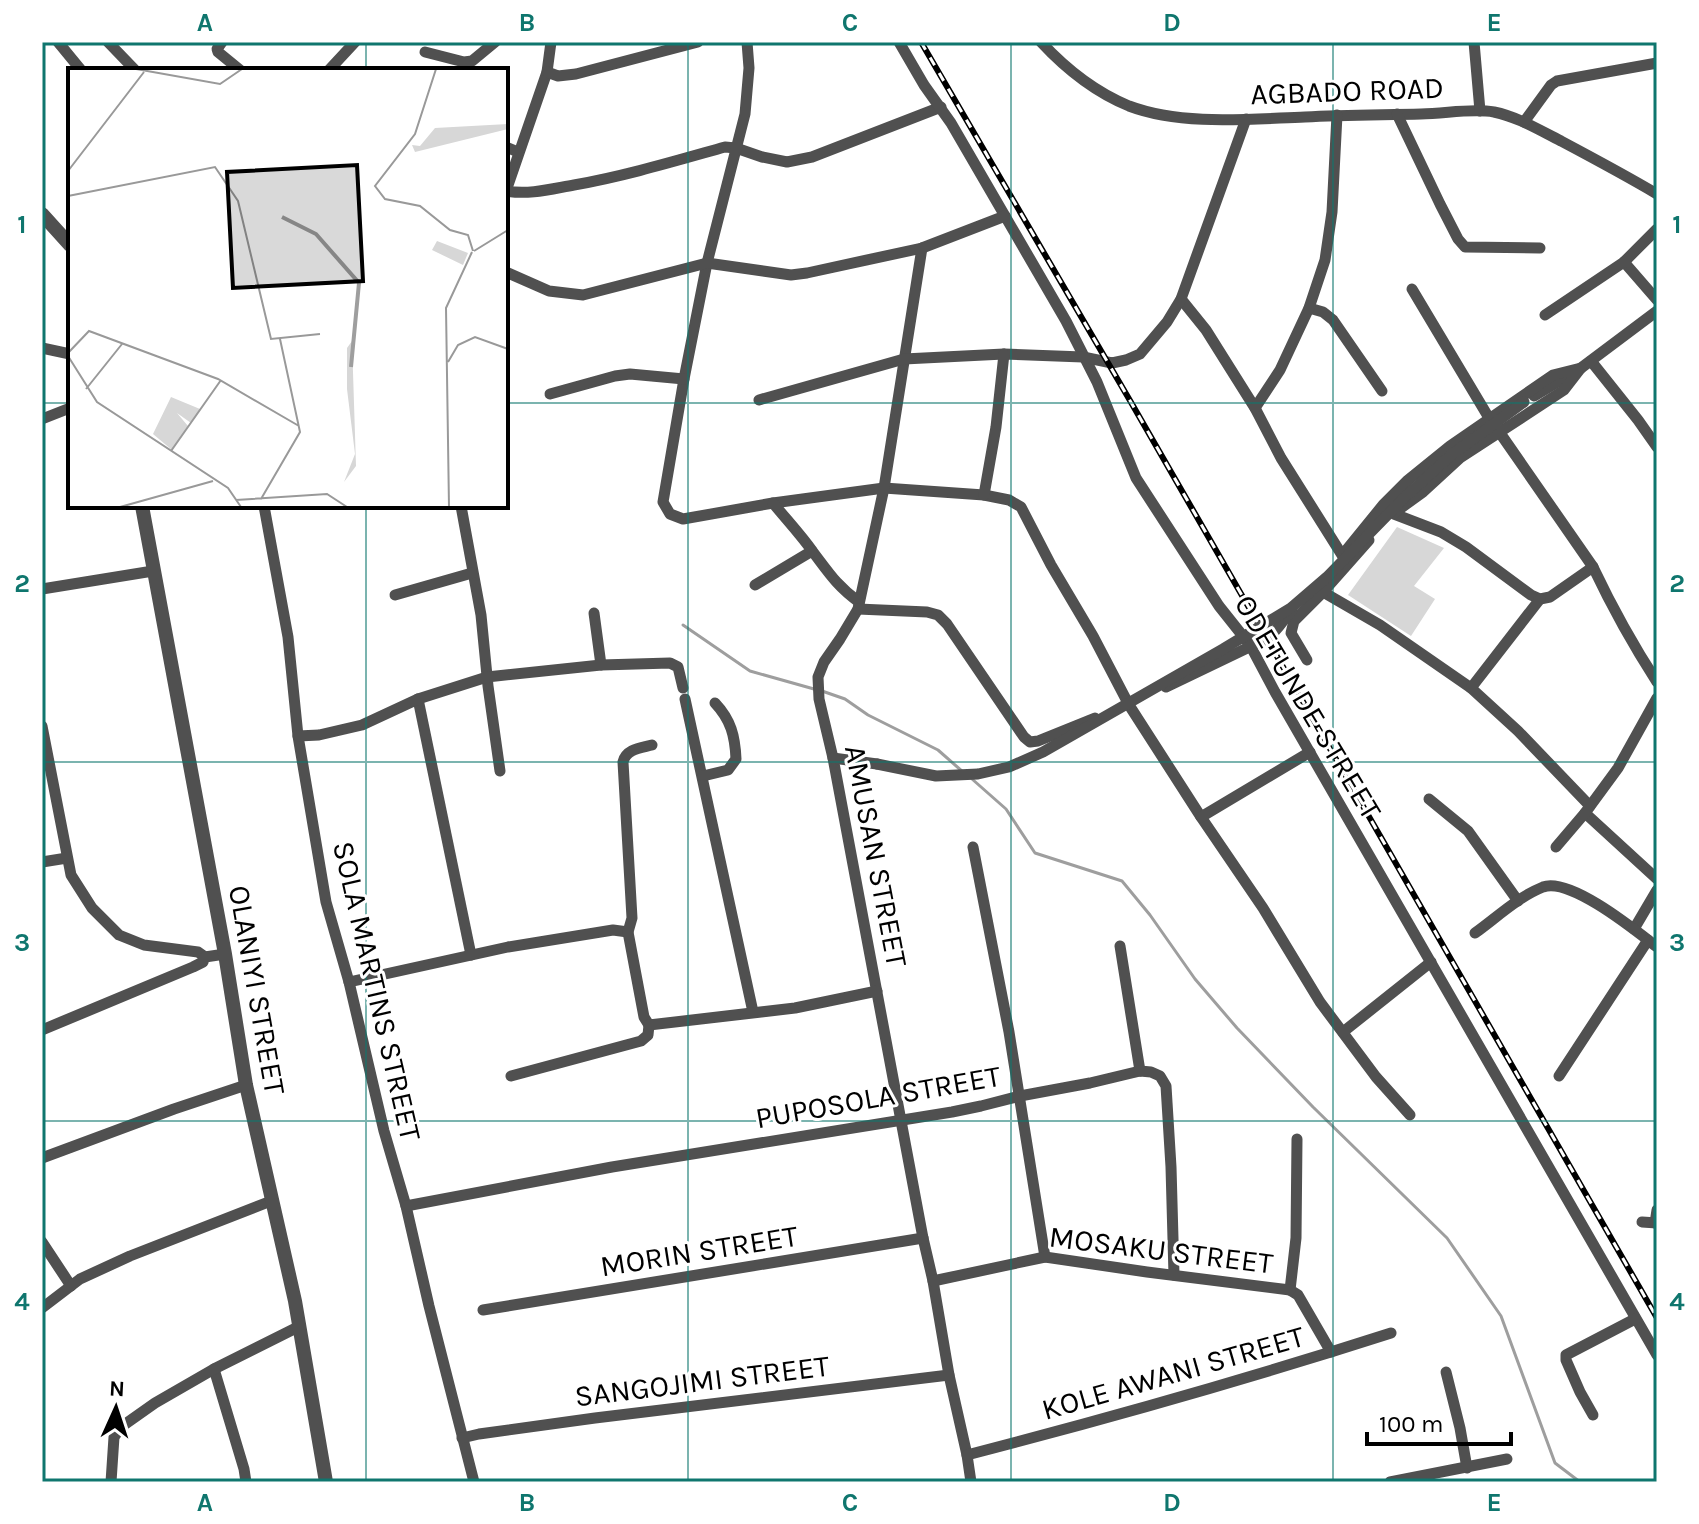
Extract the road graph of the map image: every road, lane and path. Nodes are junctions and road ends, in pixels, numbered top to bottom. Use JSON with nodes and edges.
{"nodes":[{"id":1,"x":58,"y":42,"type":"edge"},
{"id":2,"x":108,"y":42,"type":"edge"},
{"id":3,"x":222,"y":42,"type":"edge"},
{"id":4,"x":355,"y":42,"type":"edge"},
{"id":5,"x":495,"y":42,"type":"edge"},
{"id":6,"x":551,"y":42,"type":"edge"},
{"id":7,"x":640,"y":42,"type":"edge"},
{"id":8,"x":698,"y":42,"type":"edge"},
{"id":9,"x":747,"y":42,"type":"edge"},
{"id":10,"x":899,"y":42,"type":"edge"},
{"id":11,"x":1041,"y":42,"type":"edge"},
{"id":12,"x":1474,"y":42,"type":"edge"},
{"id":13,"x":425,"y":52,"type":"dead end"},
{"id":14,"x":646,"y":55,"type":"junction"},
{"id":15,"x":1657,"y":63,"type":"edge"},
{"id":16,"x":79,"y":68,"type":"edge"},
{"id":17,"x":133,"y":68,"type":"edge"},
{"id":18,"x":238,"y":68,"type":"edge"},
{"id":19,"x":331,"y":68,"type":"edge"},
{"id":20,"x":547,"y":72,"type":"junction"},
{"id":21,"x":941,"y":107,"type":"junction"},
{"id":22,"x":1480,"y":111,"type":"junction"},
{"id":23,"x":1397,"y":114,"type":"junction"},
{"id":24,"x":1337,"y":115,"type":"junction"},
{"id":25,"x":1246,"y":119,"type":"junction"},
{"id":26,"x":1524,"y":122,"type":"junction"},
{"id":27,"x":508,"y":148,"type":"edge"},
{"id":28,"x":736,"y":148,"type":"junction"},
{"id":29,"x":518,"y":152,"type":"junction"},
{"id":30,"x":508,"y":184,"type":"edge"},
{"id":31,"x":508,"y":191,"type":"edge"},
{"id":32,"x":1657,"y":194,"type":"edge"},
{"id":33,"x":42,"y":214,"type":"edge"},
{"id":34,"x":1005,"y":216,"type":"junction"},
{"id":35,"x":1657,"y":229,"type":"edge"},
{"id":36,"x":68,"y":243,"type":"edge"},
{"id":37,"x":922,"y":248,"type":"junction"},
{"id":38,"x":1540,"y":248,"type":"dead end"},
{"id":39,"x":1624,"y":262,"type":"junction"},
{"id":40,"x":707,"y":263,"type":"junction"},
{"id":41,"x":508,"y":273,"type":"edge"},
{"id":42,"x":1412,"y":289,"type":"dead end"},
{"id":43,"x":1181,"y":299,"type":"junction"},
{"id":44,"x":1657,"y":300,"type":"edge"},
{"id":45,"x":1309,"y":308,"type":"junction"},
{"id":46,"x":1657,"y":311,"type":"edge"},
{"id":47,"x":1545,"y":315,"type":"dead end"},
{"id":48,"x":42,"y":348,"type":"edge"},
{"id":49,"x":68,"y":354,"type":"edge"},
{"id":50,"x":1004,"y":354,"type":"junction"},
{"id":51,"x":1083,"y":357,"type":"junction"},
{"id":52,"x":904,"y":359,"type":"junction"},
{"id":53,"x":1586,"y":364,"type":"junction"},
{"id":54,"x":684,"y":379,"type":"junction"},
{"id":55,"x":1382,"y":391,"type":"dead end"},
{"id":56,"x":550,"y":394,"type":"dead end"},
{"id":57,"x":759,"y":400,"type":"dead end"},
{"id":58,"x":1255,"y":408,"type":"junction"},
{"id":59,"x":68,"y":409,"type":"edge"},
{"id":60,"x":1489,"y":418,"type":"junction"},
{"id":61,"x":42,"y":419,"type":"edge"},
{"id":62,"x":1500,"y":433,"type":"junction"},
{"id":63,"x":1657,"y":447,"type":"edge"},
{"id":64,"x":884,"y":488,"type":"junction"},
{"id":65,"x":984,"y":495,"type":"junction"},
{"id":66,"x":773,"y":503,"type":"junction"},
{"id":67,"x":142,"y":508,"type":"edge"},
{"id":68,"x":264,"y":508,"type":"edge"},
{"id":69,"x":461,"y":508,"type":"edge"},
{"id":70,"x":1394,"y":514,"type":"junction"},
{"id":71,"x":812,"y":551,"type":"junction"},
{"id":72,"x":1342,"y":555,"type":"junction"},
{"id":73,"x":1593,"y":567,"type":"junction"},
{"id":74,"x":153,"y":571,"type":"junction"},
{"id":75,"x":472,"y":573,"type":"junction"},
{"id":76,"x":755,"y":585,"type":"dead end"},
{"id":77,"x":42,"y":589,"type":"edge"},
{"id":78,"x":1323,"y":592,"type":"junction"},
{"id":79,"x":395,"y":595,"type":"dead end"},
{"id":80,"x":1540,"y":599,"type":"junction"},
{"id":81,"x":858,"y":606,"type":"junction"},
{"id":82,"x":594,"y":613,"type":"dead end"},
{"id":83,"x":1250,"y":645,"type":"junction"},
{"id":84,"x":1307,"y":660,"type":"dead end"},
{"id":85,"x":601,"y":665,"type":"junction"},
{"id":86,"x":487,"y":677,"type":"junction"},
{"id":87,"x":1657,"y":682,"type":"edge"},
{"id":88,"x":1471,"y":688,"type":"junction"},
{"id":89,"x":1657,"y":698,"type":"edge"},
{"id":90,"x":418,"y":699,"type":"junction"},
{"id":91,"x":715,"y":703,"type":"dead end"},
{"id":92,"x":1129,"y":705,"type":"junction"},
{"id":93,"x":42,"y":726,"type":"edge"},
{"id":94,"x":42,"y":733,"type":"edge"},
{"id":95,"x":298,"y":736,"type":"junction"},
{"id":96,"x":652,"y":745,"type":"dead end"},
{"id":97,"x":1310,"y":752,"type":"junction"},
{"id":98,"x":833,"y":758,"type":"junction"},
{"id":99,"x":500,"y":771,"type":"dead end"},
{"id":100,"x":703,"y":776,"type":"junction"},
{"id":101,"x":1429,"y":799,"type":"dead end"},
{"id":102,"x":1587,"y":810,"type":"junction"},
{"id":103,"x":1201,"y":817,"type":"junction"},
{"id":104,"x":973,"y":847,"type":"dead end"},
{"id":105,"x":1556,"y":847,"type":"dead end"},
{"id":106,"x":67,"y":858,"type":"junction"},
{"id":107,"x":42,"y":862,"type":"edge"},
{"id":108,"x":1657,"y":879,"type":"edge"},
{"id":109,"x":1657,"y":890,"type":"edge"},
{"id":110,"x":1518,"y":901,"type":"junction"},
{"id":111,"x":1634,"y":929,"type":"junction"},
{"id":112,"x":628,"y":932,"type":"junction"},
{"id":113,"x":1475,"y":933,"type":"dead end"},
{"id":114,"x":1653,"y":944,"type":"edge"},
{"id":115,"x":1120,"y":946,"type":"dead end"},
{"id":116,"x":225,"y":954,"type":"junction"},
{"id":117,"x":471,"y":955,"type":"junction"},
{"id":118,"x":205,"y":957,"type":"junction"},
{"id":119,"x":1431,"y":962,"type":"junction"},
{"id":120,"x":349,"y":982,"type":"junction"},
{"id":121,"x":877,"y":991,"type":"junction"},
{"id":122,"x":753,"y":1012,"type":"junction"},
{"id":123,"x":649,"y":1025,"type":"junction"},
{"id":124,"x":42,"y":1030,"type":"edge"},
{"id":125,"x":1343,"y":1032,"type":"junction"},
{"id":126,"x":1140,"y":1071,"type":"junction"},
{"id":127,"x":511,"y":1076,"type":"dead end"},
{"id":128,"x":1559,"y":1076,"type":"dead end"},
{"id":129,"x":246,"y":1085,"type":"junction"},
{"id":130,"x":1020,"y":1096,"type":"junction"},
{"id":131,"x":1410,"y":1115,"type":"dead end"},
{"id":132,"x":902,"y":1121,"type":"junction"},
{"id":133,"x":1297,"y":1139,"type":"dead end"},
{"id":134,"x":42,"y":1158,"type":"edge"},
{"id":135,"x":271,"y":1201,"type":"junction"},
{"id":136,"x":406,"y":1206,"type":"junction"},
{"id":137,"x":1656,"y":1219,"type":"edge"},
{"id":138,"x":1642,"y":1222,"type":"dead end"},
{"id":139,"x":923,"y":1238,"type":"junction"},
{"id":140,"x":42,"y":1242,"type":"edge"},
{"id":141,"x":1045,"y":1257,"type":"junction"},
{"id":142,"x":1174,"y":1275,"type":"junction"},
{"id":143,"x":933,"y":1281,"type":"junction"},
{"id":144,"x":71,"y":1286,"type":"junction"},
{"id":145,"x":1290,"y":1290,"type":"junction"},
{"id":146,"x":42,"y":1308,"type":"edge"},
{"id":147,"x":483,"y":1310,"type":"dead end"},
{"id":148,"x":1635,"y":1319,"type":"junction"},
{"id":149,"x":300,"y":1326,"type":"junction"},
{"id":150,"x":1391,"y":1333,"type":"dead end"},
{"id":151,"x":1331,"y":1352,"type":"junction"},
{"id":152,"x":1657,"y":1355,"type":"edge"},
{"id":153,"x":214,"y":1369,"type":"junction"},
{"id":154,"x":1446,"y":1372,"type":"dead end"},
{"id":155,"x":949,"y":1375,"type":"junction"},
{"id":156,"x":1593,"y":1415,"type":"dead end"},
{"id":157,"x":462,"y":1438,"type":"junction"},
{"id":158,"x":967,"y":1455,"type":"junction"},
{"id":159,"x":1507,"y":1459,"type":"dead end"},
{"id":160,"x":1467,"y":1468,"type":"junction"},
{"id":161,"x":111,"y":1482,"type":"edge"},
{"id":162,"x":246,"y":1482,"type":"edge"},
{"id":163,"x":326,"y":1482,"type":"edge"},
{"id":164,"x":474,"y":1482,"type":"edge"},
{"id":165,"x":971,"y":1482,"type":"edge"},
{"id":166,"x":1390,"y":1482,"type":"edge"}],
"edges":[{"from":1,"to":16,"type":"street"},
{"from":2,"to":17,"type":"street"},
{"from":3,"to":18,"type":"street"},
{"from":4,"to":19,"type":"street"},
{"from":5,"to":13,"type":"street"},
{"from":6,"to":20,"type":"street"},
{"from":7,"to":14,"type":"street"},
{"from":8,"to":14,"type":"street"},
{"from":9,"to":28,"type":"street"},
{"from":10,"to":21,"type":"street","name":"ODETUNDE STREET"},
{"from":11,"to":25,"type":"street","name":"AGBADO ROAD"},
{"from":12,"to":22,"type":"street"},
{"from":14,"to":20,"type":"street"},
{"from":15,"to":26,"type":"street"},
{"from":20,"to":29,"type":"street"},
{"from":21,"to":28,"type":"street"},
{"from":21,"to":34,"type":"street","name":"ODETUNDE STREET"},
{"from":22,"to":23,"type":"street","name":"AGBADO ROAD"},
{"from":22,"to":26,"type":"street","name":"AGBADO ROAD"},
{"from":23,"to":24,"type":"street","name":"AGBADO ROAD"},
{"from":23,"to":38,"type":"street"},
{"from":24,"to":25,"type":"street","name":"AGBADO ROAD"},
{"from":24,"to":45,"type":"street"},
{"from":25,"to":43,"type":"street"},
{"from":26,"to":32,"type":"street","name":"AGBADO ROAD"},
{"from":27,"to":29,"type":"street"},
{"from":28,"to":31,"type":"street"},
{"from":28,"to":40,"type":"street"},
{"from":29,"to":30,"type":"street"},
{"from":33,"to":36,"type":"street"},
{"from":34,"to":37,"type":"street"},
{"from":34,"to":51,"type":"street","name":"ODETUNDE STREET"},
{"from":35,"to":39,"type":"street"},
{"from":37,"to":40,"type":"street"},
{"from":37,"to":52,"type":"street","name":"AMUSAN STREET"},
{"from":39,"to":44,"type":"street"},
{"from":39,"to":47,"type":"street"},
{"from":40,"to":41,"type":"street"},
{"from":40,"to":54,"type":"street"},
{"from":42,"to":60,"type":"street"},
{"from":43,"to":51,"type":"street"},
{"from":43,"to":58,"type":"street"},
{"from":45,"to":55,"type":"street"},
{"from":45,"to":58,"type":"street"},
{"from":46,"to":53,"type":"street"},
{"from":48,"to":49,"type":"street"},
{"from":50,"to":51,"type":"street"},
{"from":50,"to":52,"type":"street"},
{"from":50,"to":65,"type":"street"},
{"from":51,"to":83,"type":"street","name":"ODETUNDE STREET"},
{"from":52,"to":57,"type":"street"},
{"from":52,"to":64,"type":"street","name":"AMUSAN STREET"},
{"from":53,"to":60,"type":"street"},
{"from":53,"to":62,"type":"street"},
{"from":53,"to":63,"type":"street"},
{"from":53,"to":98,"type":"street","bridge":true},
{"from":54,"to":56,"type":"street"},
{"from":54,"to":66,"type":"street"},
{"from":58,"to":72,"type":"street"},
{"from":59,"to":61,"type":"street"},
{"from":60,"to":72,"type":"street"},
{"from":62,"to":70,"type":"street"},
{"from":62,"to":73,"type":"street"},
{"from":64,"to":65,"type":"street"},
{"from":64,"to":66,"type":"street"},
{"from":64,"to":81,"type":"street","name":"AMUSAN STREET"},
{"from":65,"to":92,"type":"street"},
{"from":66,"to":71,"type":"street"},
{"from":67,"to":74,"type":"street","name":"OLANIYI STREET"},
{"from":68,"to":95,"type":"street","name":"SOLA MARTINS STREET"},
{"from":69,"to":75,"type":"street"},
{"from":70,"to":78,"type":"street"},
{"from":70,"to":80,"type":"street"},
{"from":71,"to":76,"type":"street"},
{"from":71,"to":81,"type":"street"},
{"from":72,"to":83,"type":"street"},
{"from":73,"to":80,"type":"street"},
{"from":73,"to":87,"type":"street"},
{"from":74,"to":77,"type":"street"},
{"from":74,"to":116,"type":"street","name":"OLANIYI STREET"},
{"from":75,"to":79,"type":"street"},
{"from":75,"to":86,"type":"street"},
{"from":78,"to":84,"type":"street"},
{"from":78,"to":88,"type":"street"},
{"from":80,"to":88,"type":"street"},
{"from":81,"to":92,"type":"street"},
{"from":81,"to":98,"type":"street","name":"AMUSAN STREET"},
{"from":82,"to":85,"type":"street"},
{"from":83,"to":92,"type":"street"},
{"from":83,"to":97,"type":"street","name":"ODETUNDE STREET"},
{"from":85,"to":86,"type":"street"},
{"from":85,"to":100,"type":"street"},
{"from":86,"to":90,"type":"street"},
{"from":86,"to":99,"type":"street"},
{"from":88,"to":102,"type":"street"},
{"from":89,"to":102,"type":"street"},
{"from":90,"to":95,"type":"street"},
{"from":90,"to":117,"type":"street"},
{"from":91,"to":100,"type":"street"},
{"from":92,"to":103,"type":"street"},
{"from":93,"to":94,"type":"street"},
{"from":94,"to":106,"type":"street"},
{"from":95,"to":120,"type":"street","name":"SOLA MARTINS STREET"},
{"from":96,"to":112,"type":"street"},
{"from":97,"to":103,"type":"street"},
{"from":97,"to":119,"type":"street","name":"ODETUNDE STREET"},
{"from":98,"to":121,"type":"street","name":"AMUSAN STREET"},
{"from":100,"to":122,"type":"street"},
{"from":101,"to":110,"type":"street"},
{"from":102,"to":105,"type":"street"},
{"from":102,"to":108,"type":"street"},
{"from":103,"to":125,"type":"street"},
{"from":104,"to":130,"type":"street"},
{"from":106,"to":107,"type":"street"},
{"from":106,"to":118,"type":"street"},
{"from":109,"to":111,"type":"street"},
{"from":110,"to":111,"type":"street"},
{"from":110,"to":113,"type":"street"},
{"from":111,"to":114,"type":"street"},
{"from":112,"to":117,"type":"street"},
{"from":112,"to":123,"type":"street"},
{"from":114,"to":128,"type":"street"},
{"from":115,"to":126,"type":"street"},
{"from":116,"to":118,"type":"street"},
{"from":116,"to":129,"type":"street","name":"OLANIYI STREET"},
{"from":117,"to":120,"type":"street"},
{"from":118,"to":124,"type":"street"},
{"from":119,"to":125,"type":"street"},
{"from":119,"to":148,"type":"street","name":"ODETUNDE STREET"},
{"from":120,"to":136,"type":"street","name":"SOLA MARTINS STREET"},
{"from":121,"to":122,"type":"street"},
{"from":121,"to":132,"type":"street","name":"AMUSAN STREET"},
{"from":122,"to":123,"type":"street"},
{"from":123,"to":127,"type":"street"},
{"from":125,"to":131,"type":"street"},
{"from":126,"to":130,"type":"street","name":"PUPOSOLA STREET"},
{"from":126,"to":142,"type":"street"},
{"from":129,"to":134,"type":"street"},
{"from":129,"to":135,"type":"street","name":"OLANIYI STREET"},
{"from":130,"to":132,"type":"street","name":"PUPOSOLA STREET"},
{"from":130,"to":141,"type":"street"},
{"from":132,"to":136,"type":"street","name":"PUPOSOLA STREET"},
{"from":132,"to":139,"type":"street","name":"AMUSAN STREET"},
{"from":133,"to":145,"type":"street"},
{"from":135,"to":144,"type":"street"},
{"from":135,"to":149,"type":"street","name":"OLANIYI STREET"},
{"from":136,"to":157,"type":"street","name":"SOLA MARTINS STREET"},
{"from":137,"to":138,"type":"street"},
{"from":139,"to":143,"type":"street","name":"AMUSAN STREET"},
{"from":139,"to":147,"type":"street","name":"MORIN STREET"},
{"from":140,"to":144,"type":"street"},
{"from":141,"to":142,"type":"street","name":"MOSAKU STREET"},
{"from":141,"to":143,"type":"street","name":"MOSAKU STREET"},
{"from":142,"to":145,"type":"street","name":"MOSAKU STREET"},
{"from":143,"to":155,"type":"street","name":"AMUSAN STREET"},
{"from":144,"to":146,"type":"street"},
{"from":145,"to":151,"type":"street"},
{"from":148,"to":152,"type":"street","name":"ODETUNDE STREET"},
{"from":148,"to":156,"type":"street"},
{"from":149,"to":153,"type":"street"},
{"from":149,"to":163,"type":"street","name":"OLANIYI STREET"},
{"from":150,"to":151,"type":"street","name":"KOLE AWANI STREET"},
{"from":151,"to":158,"type":"street","name":"KOLE AWANI STREET"},
{"from":153,"to":161,"type":"street"},
{"from":153,"to":162,"type":"street"},
{"from":154,"to":160,"type":"street"},
{"from":155,"to":157,"type":"street","name":"SANGOJIMI STREET"},
{"from":155,"to":158,"type":"street","name":"AMUSAN STREET"},
{"from":157,"to":164,"type":"street","name":"SOLA MARTINS STREET"},
{"from":158,"to":165,"type":"street","name":"AMUSAN STREET"},
{"from":159,"to":160,"type":"street"},
{"from":160,"to":166,"type":"street"}]}
